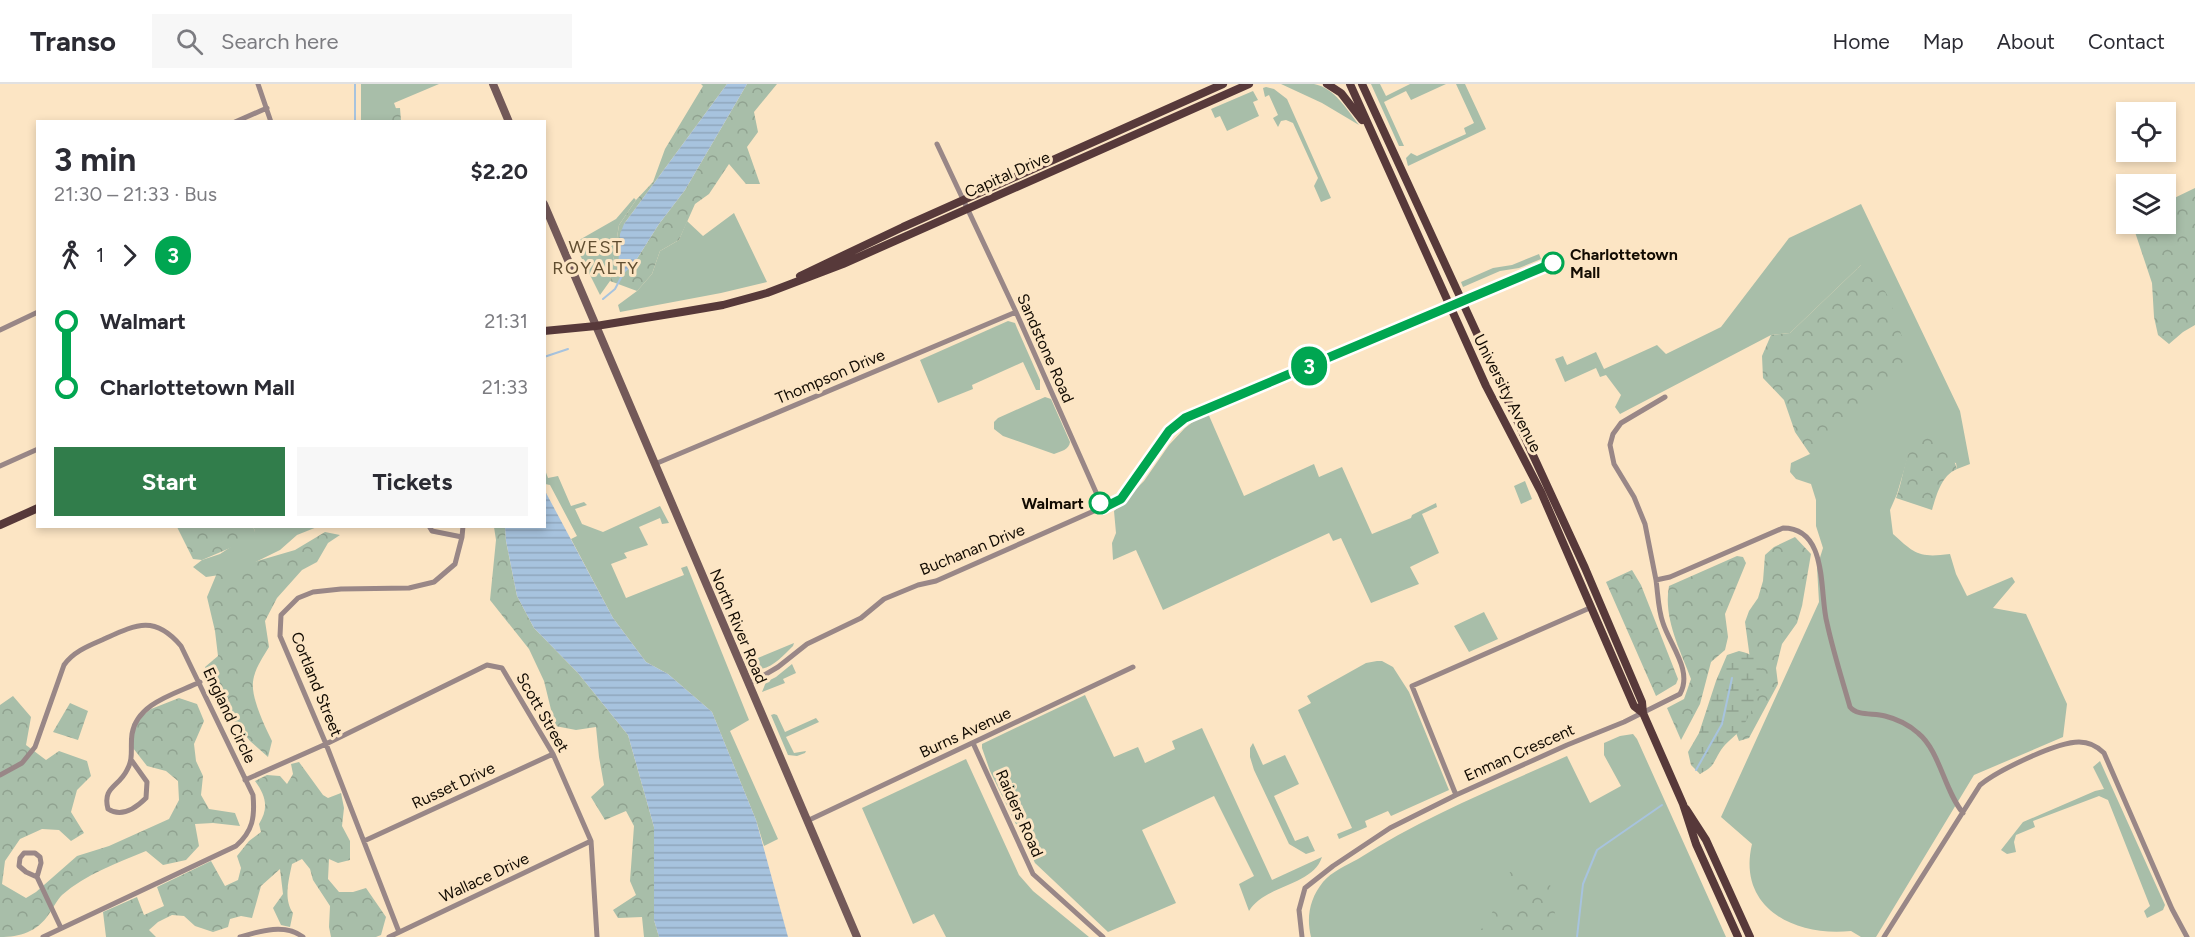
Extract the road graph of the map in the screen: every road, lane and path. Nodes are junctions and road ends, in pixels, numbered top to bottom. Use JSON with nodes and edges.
{"nodes":[{"id":1,"x":258,"y":84,"type":"edge"},
{"id":2,"x":493,"y":84,"type":"edge"},
{"id":3,"x":1223,"y":84,"type":"edge"},
{"id":4,"x":1249,"y":84,"type":"edge"},
{"id":5,"x":1327,"y":84,"type":"edge"},
{"id":6,"x":1350,"y":84,"type":"edge"},
{"id":7,"x":1362,"y":84,"type":"edge"},
{"id":8,"x":267,"y":108,"type":"junction"},
{"id":9,"x":240,"y":120,"type":"edge"},
{"id":10,"x":270,"y":120,"type":"edge"},
{"id":11,"x":508,"y":120,"type":"edge"},
{"id":12,"x":1372,"y":133,"type":"junction"},
{"id":13,"x":937,"y":144,"type":"dead end"},
{"id":14,"x":966,"y":203,"type":"junction"},
{"id":15,"x":546,"y":209,"type":"edge"},
{"id":16,"x":1462,"y":302,"type":"junction"},
{"id":17,"x":1450,"y":306,"type":"junction"},
{"id":18,"x":1016,"y":312,"type":"junction"},
{"id":19,"x":36,"y":313,"type":"edge"},
{"id":20,"x":596,"y":326,"type":"junction"},
{"id":21,"x":0,"y":330,"type":"edge"},
{"id":22,"x":546,"y":331,"type":"edge"},
{"id":23,"x":1665,"y":397,"type":"dead end"},
{"id":24,"x":36,"y":450,"type":"edge"},
{"id":25,"x":655,"y":464,"type":"junction"},
{"id":26,"x":0,"y":466,"type":"edge"},
{"id":27,"x":1103,"y":508,"type":"junction"},
{"id":28,"x":36,"y":509,"type":"edge"},
{"id":29,"x":0,"y":525,"type":"edge"},
{"id":30,"x":430,"y":528,"type":"edge"},
{"id":31,"x":463,"y":528,"type":"edge"},
{"id":32,"x":462,"y":537,"type":"junction"},
{"id":33,"x":1656,"y":580,"type":"junction"},
{"id":34,"x":1592,"y":606,"type":"junction"},
{"id":35,"x":1133,"y":667,"type":"dead end"},
{"id":36,"x":200,"y":682,"type":"junction"},
{"id":37,"x":749,"y":684,"type":"junction"},
{"id":38,"x":1646,"y":712,"type":"junction"},
{"id":39,"x":973,"y":742,"type":"junction"},
{"id":40,"x":326,"y":744,"type":"junction"},
{"id":41,"x":553,"y":754,"type":"junction"},
{"id":42,"x":132,"y":761,"type":"junction"},
{"id":43,"x":0,"y":775,"type":"edge"},
{"id":44,"x":245,"y":780,"type":"junction"},
{"id":45,"x":1456,"y":795,"type":"junction"},
{"id":46,"x":1683,"y":804,"type":"junction"},
{"id":47,"x":1963,"y":813,"type":"junction"},
{"id":48,"x":807,"y":821,"type":"junction"},
{"id":49,"x":364,"y":841,"type":"junction"},
{"id":50,"x":591,"y":841,"type":"junction"},
{"id":51,"x":37,"y":877,"type":"junction"},
{"id":52,"x":61,"y":928,"type":"junction"},
{"id":53,"x":399,"y":932,"type":"junction"},
{"id":54,"x":43,"y":937,"type":"edge"},
{"id":55,"x":240,"y":937,"type":"edge"},
{"id":56,"x":303,"y":937,"type":"edge"},
{"id":57,"x":389,"y":937,"type":"edge"},
{"id":58,"x":597,"y":937,"type":"edge"},
{"id":59,"x":857,"y":937,"type":"edge"},
{"id":60,"x":1103,"y":937,"type":"edge"},
{"id":61,"x":1302,"y":937,"type":"edge"},
{"id":62,"x":1738,"y":937,"type":"edge"},
{"id":63,"x":1750,"y":937,"type":"edge"},
{"id":64,"x":1884,"y":937,"type":"edge"},
{"id":65,"x":2187,"y":937,"type":"edge"}],
"edges":[{"from":1,"to":8,"type":"street"},
{"from":2,"to":11,"type":"main road"},
{"from":3,"to":14,"type":"main road","name":"Capital Drive"},
{"from":4,"to":14,"type":"main road","name":"Capital Drive"},
{"from":5,"to":12,"type":"main road"},
{"from":6,"to":12,"type":"main road","name":"University Avenue"},
{"from":7,"to":16,"type":"main road","name":"University Avenue"},
{"from":8,"to":9,"type":"street"},
{"from":8,"to":10,"type":"street"},
{"from":12,"to":17,"type":"main road","name":"University Avenue"},
{"from":13,"to":14,"type":"street","name":"Sandstone Road"},
{"from":14,"to":18,"type":"street","name":"Sandstone Road"},
{"from":14,"to":20,"type":"main road","name":"Capital Drive"},
{"from":15,"to":20,"type":"main road","name":"North River Road"},
{"from":16,"to":17,"type":"street","name":"Buchanan Drive"},
{"from":16,"to":38,"type":"main road","name":"University Avenue"},
{"from":17,"to":27,"type":"street","name":"Buchanan Drive"},
{"from":17,"to":34,"type":"main road","name":"University Avenue"},
{"from":18,"to":25,"type":"street","name":"Thompson Drive"},
{"from":18,"to":27,"type":"street","name":"Sandstone Road"},
{"from":19,"to":21,"type":"street"},
{"from":20,"to":22,"type":"main road","name":"Capital Drive"},
{"from":20,"to":25,"type":"main road","name":"North River Road"},
{"from":23,"to":33,"type":"street","name":"Enman Crescent"},
{"from":24,"to":26,"type":"street"},
{"from":25,"to":37,"type":"main road","name":"North River Road"},
{"from":27,"to":37,"type":"street","name":"Buchanan Drive"},
{"from":28,"to":29,"type":"main road"},
{"from":30,"to":32,"type":"street"},
{"from":31,"to":32,"type":"street","name":"Cortland Street"},
{"from":32,"to":40,"type":"street","name":"Cortland Street"},
{"from":33,"to":38,"type":"street","name":"Enman Crescent"},
{"from":33,"to":47,"type":"street"},
{"from":34,"to":38,"type":"main road","name":"University Avenue"},
{"from":34,"to":45,"type":"street","name":"Enman Crescent"},
{"from":35,"to":39,"type":"street","name":"Burns Avenue"},
{"from":36,"to":42,"type":"street"},
{"from":36,"to":43,"type":"street","name":"England Circle"},
{"from":36,"to":44,"type":"street","name":"England Circle"},
{"from":37,"to":48,"type":"main road","name":"North River Road"},
{"from":38,"to":45,"type":"street","name":"Enman Crescent"},
{"from":38,"to":46,"type":"main road","name":"University Avenue"},
{"from":39,"to":48,"type":"street","name":"Burns Avenue"},
{"from":39,"to":60,"type":"street","name":"Raiders Road"},
{"from":40,"to":41,"type":"street","name":"Scott Street"},
{"from":40,"to":44,"type":"street","name":"Scott Street"},
{"from":40,"to":49,"type":"street","name":"Cortland Street"},
{"from":41,"to":49,"type":"street","name":"Russet Drive"},
{"from":41,"to":50,"type":"street","name":"Scott Street"},
{"from":42,"to":42,"type":"street"},
{"from":44,"to":52,"type":"street","name":"England Circle"},
{"from":45,"to":61,"type":"street"},
{"from":46,"to":62,"type":"main road","name":"University Avenue"},
{"from":46,"to":63,"type":"main road","name":"University Avenue"},
{"from":47,"to":64,"type":"street"},
{"from":47,"to":65,"type":"street"},
{"from":48,"to":59,"type":"main road","name":"North River Road"},
{"from":49,"to":53,"type":"street","name":"Cortland Street"},
{"from":50,"to":53,"type":"street","name":"Wallace Drive"},
{"from":50,"to":58,"type":"street","name":"Scott Street"},
{"from":51,"to":51,"type":"street"},
{"from":51,"to":52,"type":"street"},
{"from":52,"to":54,"type":"street","name":"England Circle"},
{"from":53,"to":57,"type":"street","name":"Wallace Drive"},
{"from":55,"to":56,"type":"street"}]}
